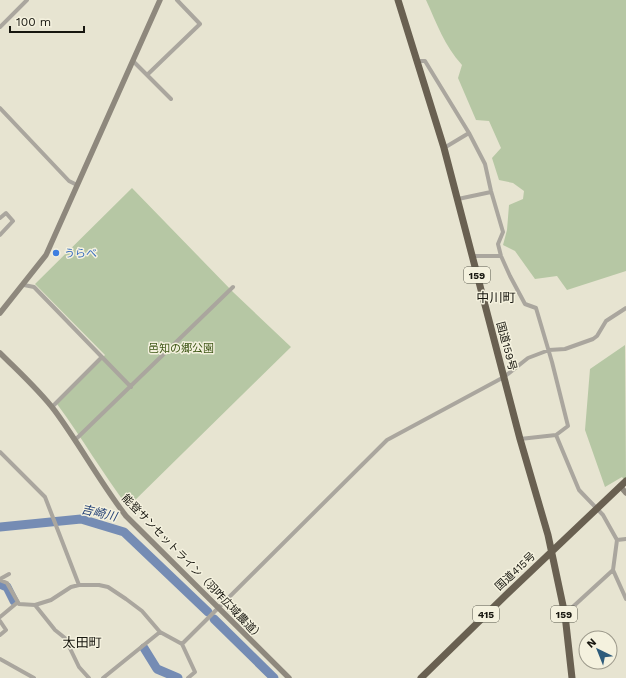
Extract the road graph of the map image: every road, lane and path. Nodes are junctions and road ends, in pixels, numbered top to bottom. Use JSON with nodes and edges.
{"nodes":[{"id":1,"x":28,"y":0,"type":"edge"},
{"id":2,"x":160,"y":0,"type":"edge"},
{"id":3,"x":177,"y":0,"type":"edge"},
{"id":4,"x":398,"y":0,"type":"edge"},
{"id":5,"x":0,"y":27,"type":"edge"},
{"id":6,"x":133,"y":61,"type":"junction"},
{"id":7,"x":418,"y":61,"type":"junction"},
{"id":8,"x":147,"y":75,"type":"junction"},
{"id":9,"x":171,"y":99,"type":"dead end"},
{"id":10,"x":0,"y":108,"type":"edge"},
{"id":11,"x":469,"y":133,"type":"junction"},
{"id":12,"x":444,"y":148,"type":"junction"},
{"id":13,"x":77,"y":185,"type":"junction"},
{"id":14,"x":491,"y":192,"type":"junction"},
{"id":15,"x":458,"y":198,"type":"junction"},
{"id":16,"x":0,"y":218,"type":"edge"},
{"id":17,"x":0,"y":235,"type":"edge"},
{"id":18,"x":472,"y":256,"type":"junction"},
{"id":19,"x":502,"y":256,"type":"junction"},
{"id":20,"x":24,"y":285,"type":"junction"},
{"id":21,"x":233,"y":287,"type":"dead end"},
{"id":22,"x":626,"y":308,"type":"edge"},
{"id":23,"x":0,"y":314,"type":"edge"},
{"id":24,"x":549,"y":350,"type":"junction"},
{"id":25,"x":0,"y":353,"type":"edge"},
{"id":26,"x":102,"y":357,"type":"junction"},
{"id":27,"x":504,"y":377,"type":"junction"},
{"id":28,"x":131,"y":387,"type":"junction"},
{"id":29,"x":52,"y":407,"type":"junction"},
{"id":30,"x":556,"y":435,"type":"junction"},
{"id":31,"x":520,"y":439,"type":"junction"},
{"id":32,"x":75,"y":440,"type":"junction"},
{"id":33,"x":0,"y":452,"type":"edge"},
{"id":34,"x":626,"y":481,"type":"edge"},
{"id":35,"x":620,"y":486,"type":"junction"},
{"id":36,"x":626,"y":493,"type":"edge"},
{"id":37,"x":597,"y":508,"type":"junction"},
{"id":38,"x":626,"y":539,"type":"edge"},
{"id":39,"x":617,"y":540,"type":"junction"},
{"id":40,"x":551,"y":551,"type":"junction"},
{"id":41,"x":613,"y":570,"type":"junction"},
{"id":42,"x":10,"y":574,"type":"dead end"},
{"id":43,"x":0,"y":580,"type":"edge"},
{"id":44,"x":79,"y":585,"type":"junction"},
{"id":45,"x":626,"y":599,"type":"edge"},
{"id":46,"x":18,"y":602,"type":"junction"},
{"id":47,"x":35,"y":605,"type":"junction"},
{"id":48,"x":219,"y":607,"type":"junction"},
{"id":49,"x":564,"y":614,"type":"junction"},
{"id":50,"x":0,"y":617,"type":"edge"},
{"id":51,"x":0,"y":621,"type":"edge"},
{"id":52,"x":160,"y":632,"type":"junction"},
{"id":53,"x":0,"y":635,"type":"edge"},
{"id":54,"x":182,"y":644,"type":"junction"},
{"id":55,"x":0,"y":659,"type":"edge"},
{"id":56,"x":34,"y":678,"type":"edge"},
{"id":57,"x":89,"y":678,"type":"edge"},
{"id":58,"x":103,"y":678,"type":"edge"},
{"id":59,"x":188,"y":678,"type":"edge"},
{"id":60,"x":289,"y":678,"type":"edge"},
{"id":61,"x":421,"y":678,"type":"edge"},
{"id":62,"x":572,"y":678,"type":"edge"}],
"edges":[{"from":1,"to":5,"type":"street"},
{"from":2,"to":6,"type":"street"},
{"from":3,"to":8,"type":"street"},
{"from":4,"to":7,"type":"highway","name":"国道159号","number":"159"},
{"from":6,"to":8,"type":"street"},
{"from":6,"to":13,"type":"street"},
{"from":7,"to":11,"type":"street"},
{"from":7,"to":12,"type":"highway","name":"国道159号","number":"159"},
{"from":8,"to":9,"type":"street"},
{"from":10,"to":13,"type":"street"},
{"from":11,"to":12,"type":"street"},
{"from":11,"to":14,"type":"street"},
{"from":12,"to":15,"type":"highway","name":"国道159号","number":"159"},
{"from":13,"to":20,"type":"street"},
{"from":14,"to":15,"type":"street"},
{"from":14,"to":19,"type":"street"},
{"from":15,"to":18,"type":"highway","name":"国道159号","number":"159"},
{"from":16,"to":17,"type":"street"},
{"from":18,"to":19,"type":"street"},
{"from":18,"to":27,"type":"highway","name":"国道159号","number":"159"},
{"from":19,"to":24,"type":"street"},
{"from":20,"to":23,"type":"street"},
{"from":20,"to":26,"type":"street"},
{"from":21,"to":28,"type":"street"},
{"from":22,"to":24,"type":"street"},
{"from":24,"to":27,"type":"street"},
{"from":24,"to":30,"type":"street"},
{"from":25,"to":29,"type":"street","name":"能登サンセットライン（羽咋広域農道）"},
{"from":26,"to":28,"type":"street"},
{"from":26,"to":29,"type":"street"},
{"from":27,"to":31,"type":"highway","name":"国道159号","number":"159"},
{"from":27,"to":48,"type":"street"},
{"from":28,"to":32,"type":"street"},
{"from":29,"to":32,"type":"street","name":"能登サンセットライン（羽咋広域農道）"},
{"from":30,"to":31,"type":"street"},
{"from":30,"to":37,"type":"street"},
{"from":31,"to":40,"type":"highway","name":"国道159号","number":"159"},
{"from":32,"to":48,"type":"street","name":"能登サンセットライン（羽咋広域農道）"},
{"from":33,"to":44,"type":"street"},
{"from":34,"to":35,"type":"highway","name":"国道415号","number":"415"},
{"from":35,"to":36,"type":"street"},
{"from":35,"to":37,"type":"highway","name":"国道415号","number":"415"},
{"from":37,"to":39,"type":"street"},
{"from":37,"to":40,"type":"highway","name":"国道415号","number":"415"},
{"from":38,"to":39,"type":"street"},
{"from":39,"to":41,"type":"street"},
{"from":40,"to":49,"type":"highway","name":"国道159号","number":"159"},
{"from":40,"to":61,"type":"highway","name":"国道415号","number":"415"},
{"from":41,"to":45,"type":"street"},
{"from":41,"to":49,"type":"street"},
{"from":42,"to":43,"type":"street"},
{"from":43,"to":46,"type":"street"},
{"from":44,"to":47,"type":"street"},
{"from":44,"to":52,"type":"street"},
{"from":46,"to":47,"type":"street"},
{"from":46,"to":50,"type":"street"},
{"from":47,"to":57,"type":"street"},
{"from":48,"to":54,"type":"street"},
{"from":48,"to":60,"type":"street","name":"能登サンセットライン（羽咋広域農道）"},
{"from":49,"to":62,"type":"highway","name":"国道159号","number":"159"},
{"from":51,"to":53,"type":"street"},
{"from":52,"to":54,"type":"street"},
{"from":52,"to":58,"type":"street"},
{"from":54,"to":59,"type":"street"},
{"from":55,"to":56,"type":"street"}]}
